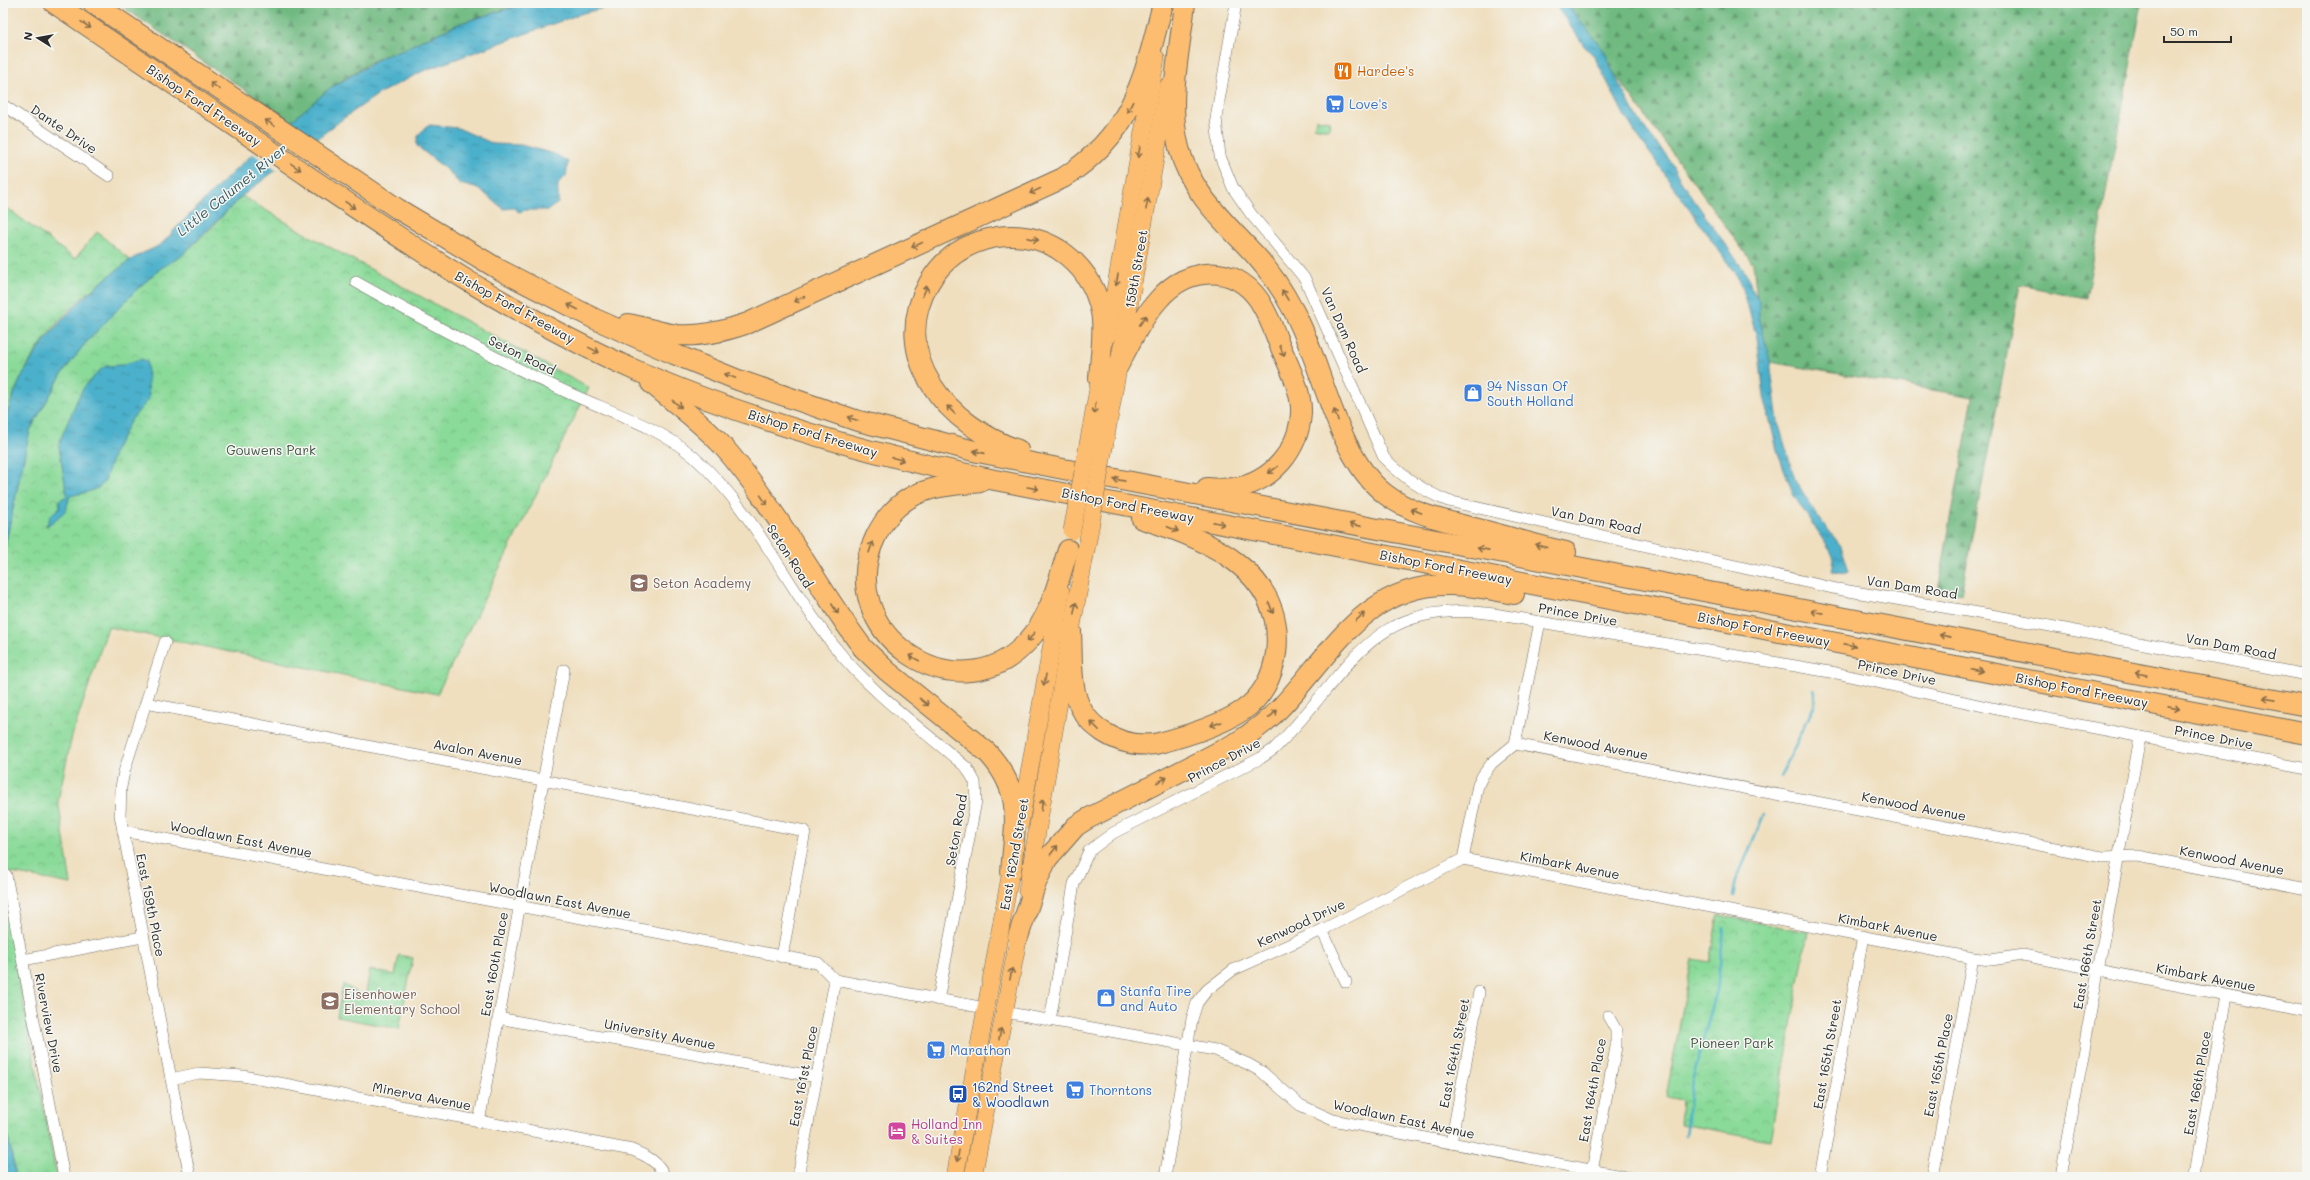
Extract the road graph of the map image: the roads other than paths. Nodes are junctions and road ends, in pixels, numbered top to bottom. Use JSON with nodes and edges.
{"nodes":[{"id":1,"x":54,"y":3,"type":"edge"},
{"id":2,"x":93,"y":3,"type":"edge"},
{"id":3,"x":1164,"y":3,"type":"edge"},
{"id":4,"x":1184,"y":3,"type":"edge"},
{"id":5,"x":1236,"y":3,"type":"edge"},
{"id":6,"x":3,"y":105,"type":"edge"},
{"id":7,"x":109,"y":176,"type":"dead end"},
{"id":8,"x":356,"y":282,"type":"dead end"},
{"id":9,"x":595,"y":319,"type":"junction"},
{"id":10,"x":1118,"y":366,"type":"junction"},
{"id":11,"x":636,"y":370,"type":"junction"},
{"id":12,"x":1099,"y":379,"type":"junction"},
{"id":13,"x":1097,"y":440,"type":"junction"},
{"id":14,"x":1058,"y":468,"type":"junction"},
{"id":15,"x":995,"y":480,"type":"junction"},
{"id":16,"x":1158,"y":488,"type":"junction"},
{"id":17,"x":1112,"y":502,"type":"junction"},
{"id":18,"x":1089,"y":534,"type":"joint"},
{"id":19,"x":1070,"y":541,"type":"junction"},
{"id":20,"x":1769,"y":603,"type":"junction"},
{"id":21,"x":1715,"y":620,"type":"junction"},
{"id":22,"x":1540,"y":622,"type":"junction"},
{"id":23,"x":1071,"y":631,"type":"junction"},
{"id":24,"x":165,"y":642,"type":"dead end"},
{"id":25,"x":564,"y":670,"type":"dead end"},
{"id":26,"x":2307,"y":675,"type":"edge"},
{"id":27,"x":146,"y":703,"type":"junction"},
{"id":28,"x":2307,"y":706,"type":"edge"},
{"id":29,"x":2307,"y":734,"type":"edge"},
{"id":30,"x":2140,"y":737,"type":"junction"},
{"id":31,"x":1515,"y":744,"type":"junction"},
{"id":32,"x":2307,"y":769,"type":"edge"},
{"id":33,"x":543,"y":779,"type":"junction"},
{"id":34,"x":123,"y":831,"type":"junction"},
{"id":35,"x":2118,"y":857,"type":"junction"},
{"id":36,"x":1463,"y":859,"type":"junction"},
{"id":37,"x":1011,"y":872,"type":"junction"},
{"id":38,"x":6,"y":875,"type":"dead end"},
{"id":39,"x":2307,"y":889,"type":"edge"},
{"id":40,"x":519,"y":907,"type":"junction"},
{"id":41,"x":1322,"y":930,"type":"junction"},
{"id":42,"x":1863,"y":936,"type":"junction"},
{"id":43,"x":142,"y":937,"type":"junction"},
{"id":44,"x":1018,"y":937,"type":"junction"},
{"id":45,"x":782,"y":957,"type":"junction"},
{"id":46,"x":1973,"y":958,"type":"junction"},
{"id":47,"x":23,"y":960,"type":"junction"},
{"id":48,"x":2098,"y":969,"type":"junction"},
{"id":49,"x":835,"y":980,"type":"junction"},
{"id":50,"x":1346,"y":982,"type":"dead end"},
{"id":51,"x":1479,"y":992,"type":"dead end"},
{"id":52,"x":2226,"y":996,"type":"junction"},
{"id":53,"x":938,"y":1000,"type":"junction"},
{"id":54,"x":984,"y":1008,"type":"junction"},
{"id":55,"x":2307,"y":1011,"type":"edge"},
{"id":56,"x":1004,"y":1012,"type":"junction"},
{"id":57,"x":1608,"y":1016,"type":"dead end"},
{"id":58,"x":498,"y":1018,"type":"junction"},
{"id":59,"x":1050,"y":1020,"type":"junction"},
{"id":60,"x":1188,"y":1044,"type":"junction"},
{"id":61,"x":817,"y":1078,"type":"junction"},
{"id":62,"x":171,"y":1079,"type":"junction"},
{"id":63,"x":479,"y":1122,"type":"junction"},
{"id":64,"x":1451,"y":1143,"type":"junction"},
{"id":65,"x":664,"y":1173,"type":"edge"},
{"id":66,"x":1591,"y":1174,"type":"edge"},
{"id":67,"x":2195,"y":1174,"type":"dead end"},
{"id":68,"x":64,"y":1177,"type":"edge"},
{"id":69,"x":190,"y":1177,"type":"edge"},
{"id":70,"x":798,"y":1177,"type":"edge"},
{"id":71,"x":955,"y":1177,"type":"edge"},
{"id":72,"x":973,"y":1177,"type":"edge"},
{"id":73,"x":1165,"y":1177,"type":"edge"},
{"id":74,"x":1626,"y":1177,"type":"edge"},
{"id":75,"x":1820,"y":1177,"type":"edge"},
{"id":76,"x":1932,"y":1177,"type":"edge"},
{"id":77,"x":2061,"y":1177,"type":"edge"}],
"edges":[{"from":1,"to":11,"type":"highway","name":"Bishop Ford Freeway","one_way":true},
{"from":9,"to":2,"type":"highway","name":"Bishop Ford Freeway","one_way":true},
{"from":3,"to":9,"type":"highway","one_way":true},
{"from":3,"to":12,"type":"main road","name":"159th Street","one_way":true},
{"from":10,"to":4,"type":"main road","name":"159th Street","one_way":true},
{"from":20,"to":4,"type":"highway","one_way":true},
{"from":5,"to":26,"type":"street","name":"Van Dam Road"},
{"from":6,"to":7,"type":"street","name":"Dante Drive"},
{"from":8,"to":53,"type":"street","name":"Seton Road"},
{"from":14,"to":9,"type":"highway","name":"Bishop Ford Freeway","one_way":true},
{"from":10,"to":13,"type":"main road","name":"159th Street"},
{"from":10,"to":16,"type":"highway","one_way":true},
{"from":11,"to":15,"type":"highway","name":"Bishop Ford Freeway","one_way":true},
{"from":11,"to":37,"type":"highway","one_way":true},
{"from":12,"to":13,"type":"main road","name":"159th Street","one_way":true},
{"from":14,"to":12,"type":"highway","one_way":true},
{"from":13,"to":18,"type":"main road","name":"159th Street","bridge":true},
{"from":13,"to":19,"type":"main road","name":"159th Street","bridge":true},
{"from":16,"to":14,"type":"highway","name":"Bishop Ford Freeway","one_way":true},
{"from":15,"to":17,"type":"highway","name":"Bishop Ford Freeway","one_way":true},
{"from":19,"to":15,"type":"highway","one_way":true},
{"from":20,"to":16,"type":"highway","name":"Bishop Ford Freeway","one_way":true},
{"from":17,"to":21,"type":"highway","name":"Bishop Ford Freeway","one_way":true},
{"from":17,"to":23,"type":"highway","one_way":true},
{"from":23,"to":18,"type":"main road","name":"East 162nd Street","one_way":true},
{"from":19,"to":37,"type":"main road","name":"East 162nd Street","one_way":true},
{"from":28,"to":20,"type":"highway","name":"Bishop Ford Freeway","one_way":true},
{"from":21,"to":29,"type":"highway","name":"Bishop Ford Freeway","one_way":true},
{"from":44,"to":21,"type":"highway","one_way":true},
{"from":22,"to":30,"type":"street","name":"Prince Drive"},
{"from":22,"to":31,"type":"street"},
{"from":22,"to":59,"type":"street","name":"Prince Drive"},
{"from":44,"to":23,"type":"main road","name":"East 162nd Street","one_way":true},
{"from":24,"to":27,"type":"street","name":"East 159th Place"},
{"from":25,"to":33,"type":"street","name":"East 160th Place"},
{"from":27,"to":33,"type":"street","name":"Avalon Avenue"},
{"from":27,"to":34,"type":"street","name":"East 159th Place"},
{"from":30,"to":32,"type":"street","name":"Prince Drive"},
{"from":30,"to":35,"type":"street","name":"East 166th Street"},
{"from":31,"to":35,"type":"street","name":"Kenwood Avenue"},
{"from":31,"to":36,"type":"street"},
{"from":33,"to":40,"type":"street","name":"East 160th Place"},
{"from":33,"to":45,"type":"street","name":"Avalon Avenue"},
{"from":34,"to":40,"type":"street","name":"Woodlawn East Avenue"},
{"from":34,"to":43,"type":"street","name":"East 159th Place"},
{"from":35,"to":39,"type":"street","name":"Kenwood Avenue"},
{"from":35,"to":48,"type":"street","name":"East 166th Street"},
{"from":36,"to":41,"type":"street","name":"Kenwood Drive"},
{"from":36,"to":42,"type":"street","name":"Kimbark Avenue"},
{"from":37,"to":54,"type":"main road","name":"East 162nd Street"},
{"from":38,"to":47,"type":"street","name":"Riverview Drive"},
{"from":40,"to":45,"type":"street","name":"Woodlawn East Avenue"},
{"from":40,"to":58,"type":"street","name":"East 160th Place"},
{"from":41,"to":50,"type":"street"},
{"from":41,"to":60,"type":"street","name":"Kenwood Drive"},
{"from":42,"to":46,"type":"street","name":"Kimbark Avenue"},
{"from":42,"to":75,"type":"street","name":"East 165th Street"},
{"from":43,"to":47,"type":"street"},
{"from":43,"to":62,"type":"street","name":"East 159th Place"},
{"from":56,"to":44,"type":"main road","name":"East 162nd Street","one_way":true},
{"from":45,"to":49,"type":"street","name":"Woodlawn East Avenue"},
{"from":46,"to":48,"type":"street","name":"Kimbark Avenue"},
{"from":46,"to":76,"type":"street","name":"East 165th Place"},
{"from":47,"to":68,"type":"street","name":"Riverview Drive"},
{"from":48,"to":52,"type":"street","name":"Kimbark Avenue"},
{"from":48,"to":77,"type":"street","name":"East 166th Street"},
{"from":49,"to":53,"type":"street"},
{"from":49,"to":61,"type":"street","name":"East 161st Place"},
{"from":51,"to":64,"type":"street","name":"East 164th Street"},
{"from":52,"to":55,"type":"street","name":"Kimbark Avenue"},
{"from":52,"to":67,"type":"street","name":"East 166th Place"},
{"from":53,"to":54,"type":"street"},
{"from":54,"to":56,"type":"main road"},
{"from":54,"to":71,"type":"main road","name":"East 162nd Street","one_way":true},
{"from":56,"to":59,"type":"street","name":"Woodlawn East Avenue"},
{"from":72,"to":56,"type":"main road","name":"East 162nd Street","one_way":true},
{"from":57,"to":66,"type":"street","name":"East 164th Place"},
{"from":58,"to":61,"type":"street","name":"University Avenue"},
{"from":58,"to":63,"type":"street","name":"East 160th Place"},
{"from":59,"to":60,"type":"street","name":"Woodlawn East Avenue"},
{"from":60,"to":64,"type":"street","name":"Woodlawn East Avenue"},
{"from":60,"to":73,"type":"street","name":"Kenwood Drive"},
{"from":61,"to":70,"type":"street","name":"East 161st Place"},
{"from":62,"to":63,"type":"street","name":"Minerva Avenue"},
{"from":62,"to":69,"type":"street","name":"East 159th Place"},
{"from":63,"to":65,"type":"street","name":"Minerva Avenue"},
{"from":64,"to":66,"type":"street","name":"Woodlawn East Avenue"},
{"from":66,"to":74,"type":"street","name":"Woodlawn East Avenue"}]}
